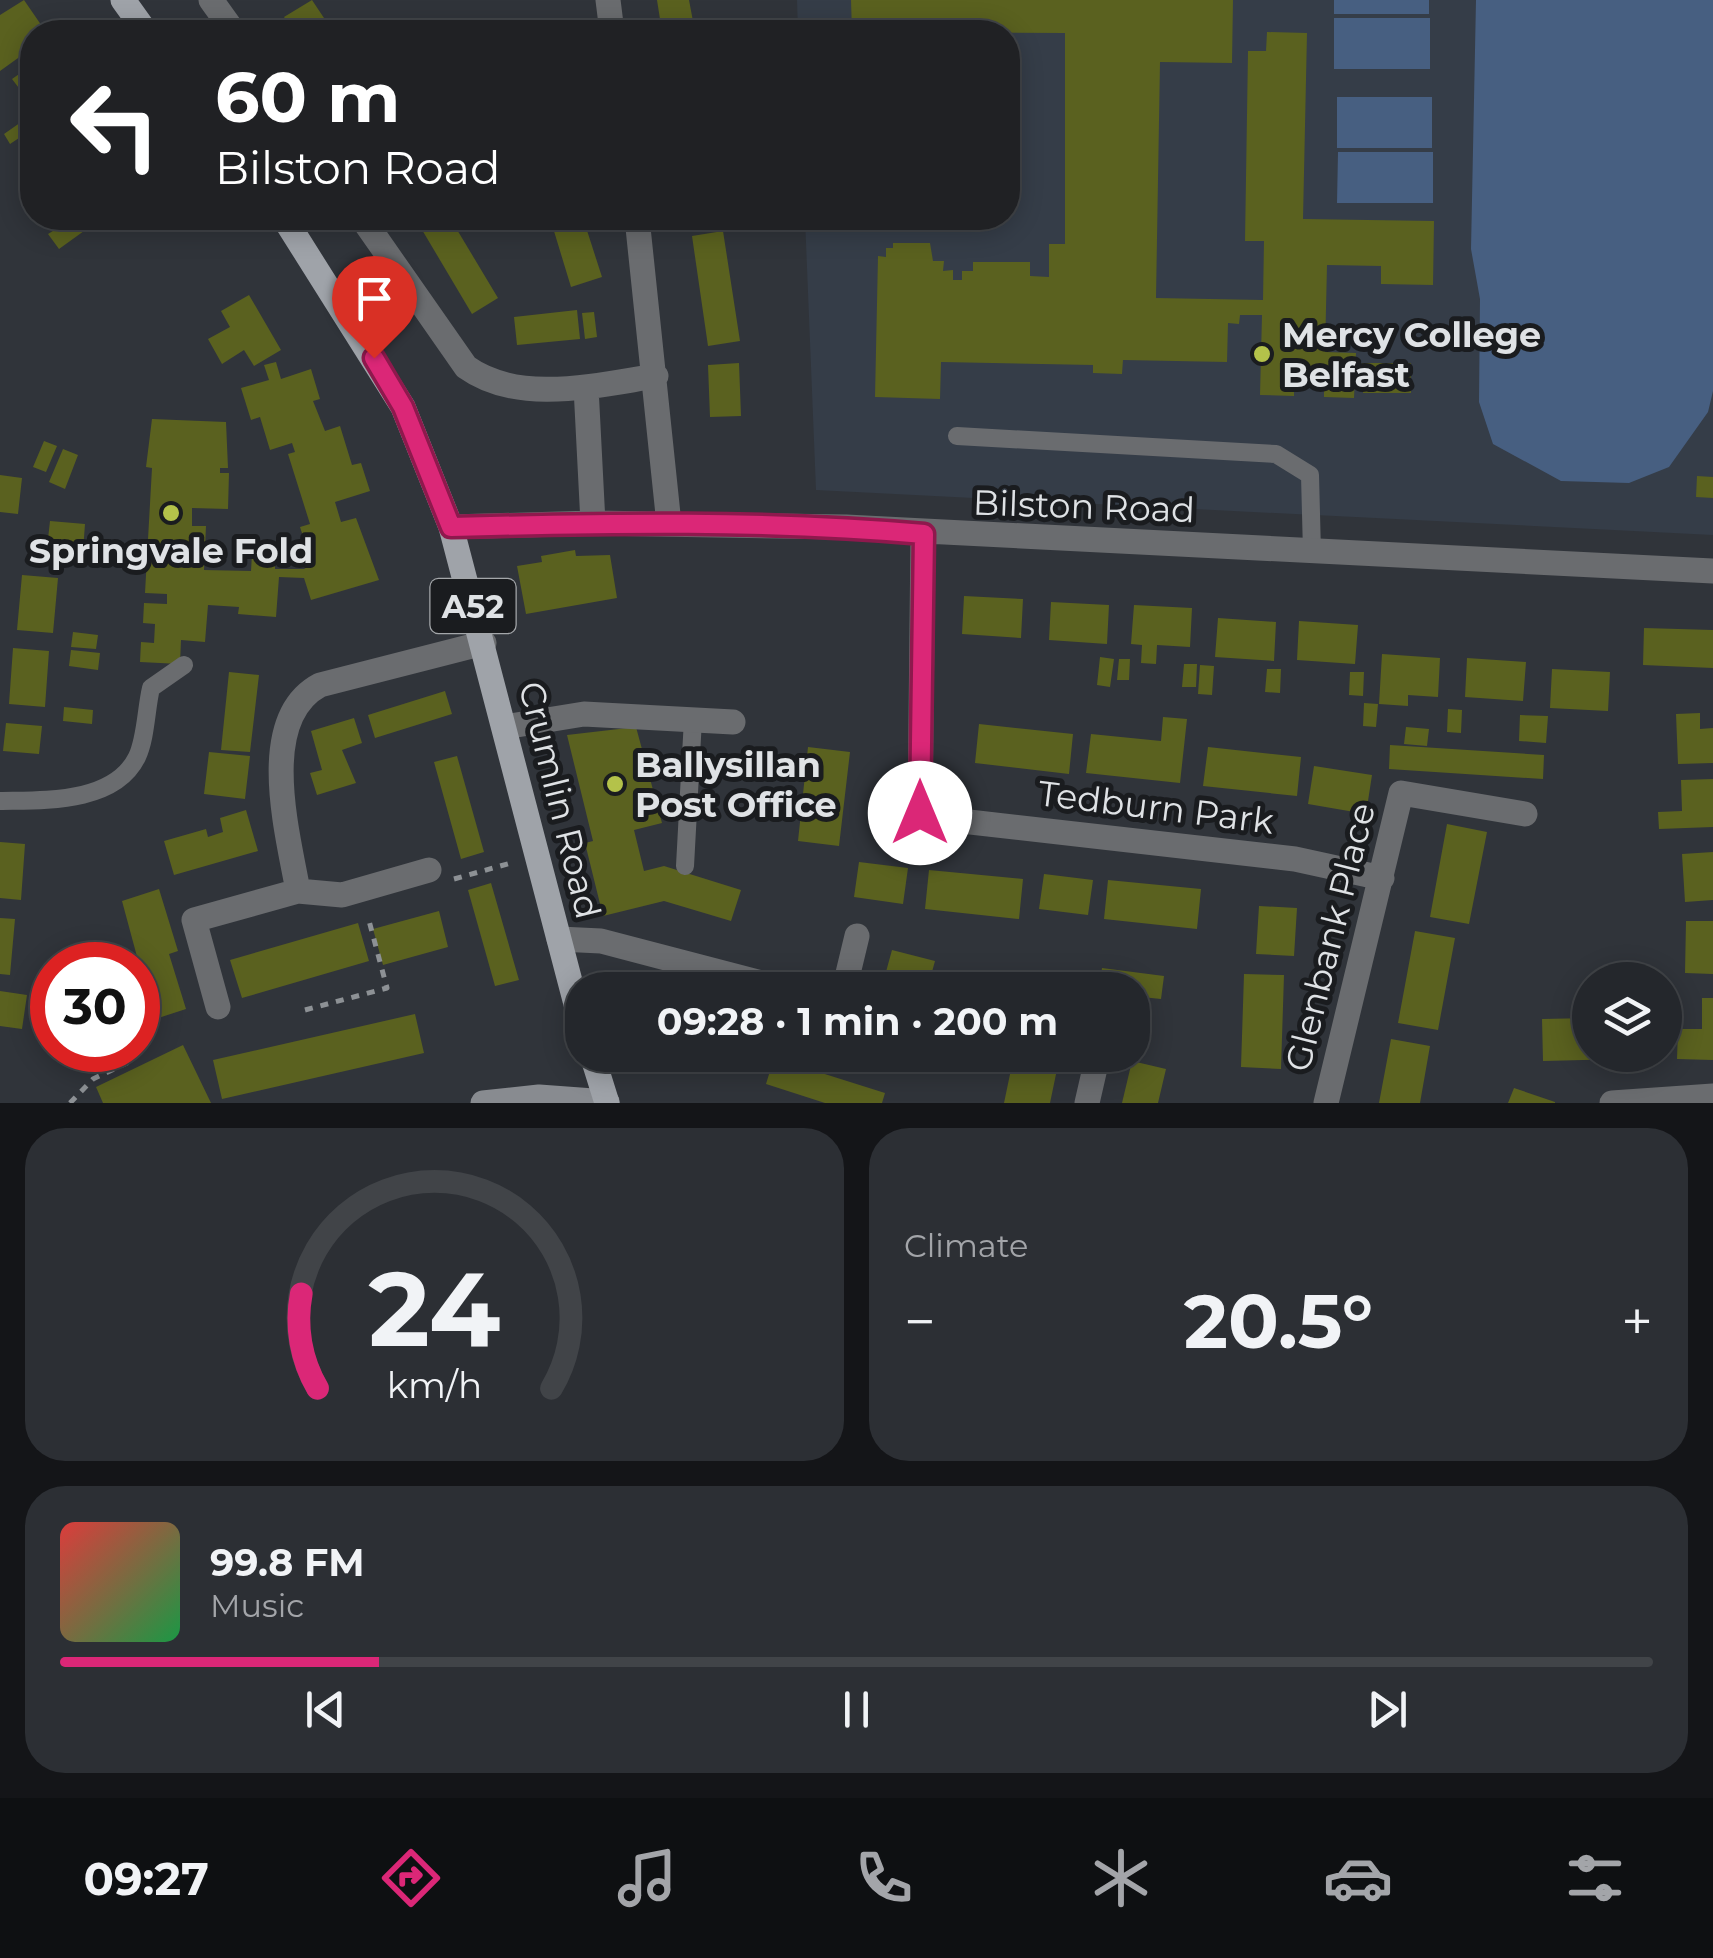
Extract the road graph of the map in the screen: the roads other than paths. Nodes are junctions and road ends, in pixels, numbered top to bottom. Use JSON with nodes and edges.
{"nodes":[{"id":1,"x":292,"y":230,"type":"edge"},
{"id":2,"x":370,"y":230,"type":"edge"},
{"id":3,"x":638,"y":230,"type":"edge"},
{"id":4,"x":656,"y":376,"type":"junction"},
{"id":5,"x":586,"y":387,"type":"junction"},
{"id":6,"x":957,"y":436,"type":"dead end"},
{"id":7,"x":592,"y":523,"type":"junction"},
{"id":8,"x":669,"y":524,"type":"junction"},
{"id":9,"x":451,"y":527,"type":"junction"},
{"id":10,"x":924,"y":534,"type":"junction"},
{"id":11,"x":1312,"y":552,"type":"junction"},
{"id":12,"x":1713,"y":571,"type":"edge"},
{"id":13,"x":484,"y":642,"type":"junction"},
{"id":14,"x":184,"y":665,"type":"dead end"},
{"id":15,"x":693,"y":719,"type":"junction"},
{"id":16,"x":733,"y":722,"type":"dead end"},
{"id":17,"x":504,"y":726,"type":"junction"},
{"id":18,"x":0,"y":801,"type":"edge"},
{"id":19,"x":882,"y":812,"type":"dead end"},
{"id":20,"x":920,"y":813,"type":"junction"},
{"id":21,"x":1525,"y":814,"type":"dead end"},
{"id":22,"x":686,"y":866,"type":"dead end"},
{"id":23,"x":429,"y":870,"type":"road end"},
{"id":24,"x":1382,"y":878,"type":"junction"},
{"id":25,"x":298,"y":891,"type":"junction"},
{"id":26,"x":857,"y":936,"type":"dead end"},
{"id":27,"x":559,"y":939,"type":"junction"},
{"id":28,"x":568,"y":972,"type":"edge"},
{"id":29,"x":719,"y":972,"type":"edge"},
{"id":30,"x":848,"y":972,"type":"edge"},
{"id":31,"x":218,"y":1007,"type":"dead end"},
{"id":32,"x":598,"y":1072,"type":"edge"},
{"id":33,"x":1094,"y":1072,"type":"edge"},
{"id":34,"x":1713,"y":1096,"type":"edge"},
{"id":35,"x":483,"y":1103,"type":"edge"},
{"id":36,"x":608,"y":1103,"type":"edge"},
{"id":37,"x":1087,"y":1103,"type":"edge"},
{"id":38,"x":1326,"y":1103,"type":"edge"},
{"id":39,"x":1612,"y":1103,"type":"edge"}],
"edges":[{"from":1,"to":9,"type":"main road","name":"Crumlin Road","number":"A52"},
{"from":2,"to":5,"type":"street"},
{"from":3,"to":4,"type":"street"},
{"from":4,"to":5,"type":"street"},
{"from":4,"to":8,"type":"street"},
{"from":5,"to":7,"type":"street"},
{"from":6,"to":11,"type":"lane"},
{"from":7,"to":8,"type":"street","name":"Bilston Road"},
{"from":7,"to":9,"type":"street","name":"Bilston Road"},
{"from":8,"to":10,"type":"street","name":"Bilston Road"},
{"from":9,"to":13,"type":"main road","name":"Crumlin Road","number":"A52"},
{"from":10,"to":11,"type":"street","name":"Bilston Road"},
{"from":10,"to":20,"type":"street"},
{"from":11,"to":12,"type":"street","name":"Bilston Road"},
{"from":13,"to":17,"type":"main road","name":"Crumlin Road","number":"A52"},
{"from":13,"to":25,"type":"street"},
{"from":14,"to":18,"type":"lane"},
{"from":15,"to":16,"type":"street"},
{"from":15,"to":17,"type":"street"},
{"from":15,"to":22,"type":"lane"},
{"from":17,"to":27,"type":"main road","name":"Crumlin Road","number":"A52"},
{"from":19,"to":20,"type":"street","name":"Tedburn Park"},
{"from":20,"to":24,"type":"street","name":"Tedburn Park"},
{"from":21,"to":24,"type":"street","name":"Glenbank Place"},
{"from":23,"to":25,"type":"street"},
{"from":24,"to":38,"type":"street","name":"Glenbank Place"},
{"from":25,"to":31,"type":"street"},
{"from":26,"to":30,"type":"street"},
{"from":27,"to":28,"type":"main road","name":"Crumlin Road","number":"A52"},
{"from":27,"to":29,"type":"street"},
{"from":32,"to":36,"type":"main road"},
{"from":33,"to":37,"type":"street"},
{"from":34,"to":39,"type":"street"},
{"from":35,"to":36,"type":"street"}]}
